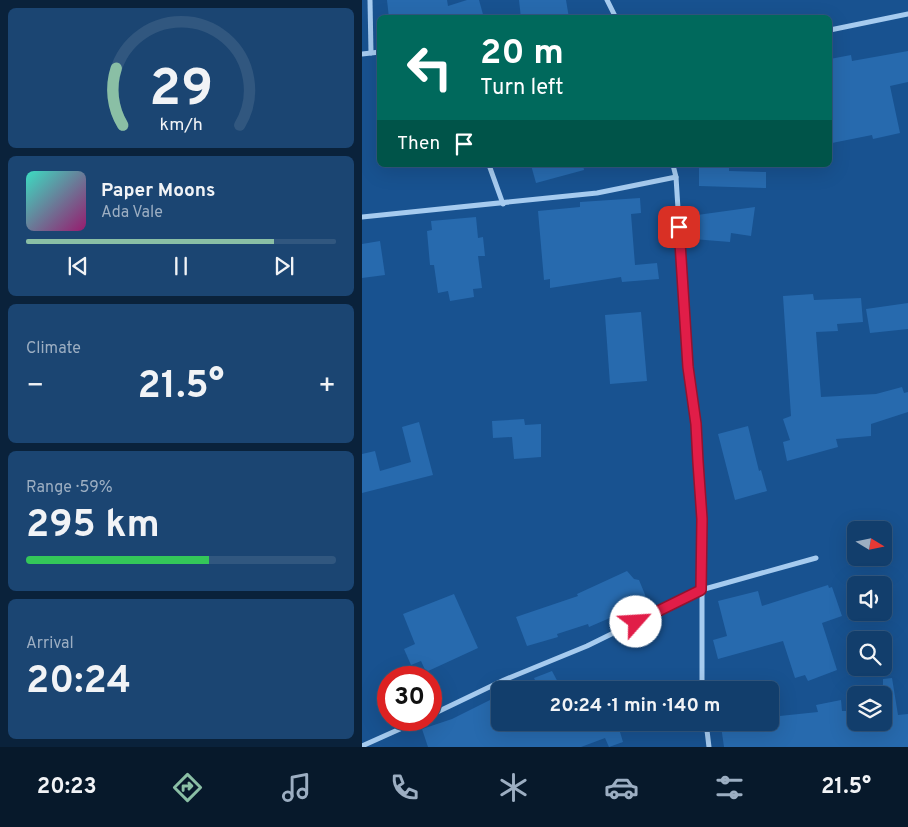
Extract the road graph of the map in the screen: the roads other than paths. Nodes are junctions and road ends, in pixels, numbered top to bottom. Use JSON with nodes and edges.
{"nodes":[{"id":1,"x":370,"y":0,"type":"edge"},
{"id":2,"x":607,"y":0,"type":"edge"},
{"id":3,"x":908,"y":14,"type":"edge"},
{"id":4,"x":614,"y":15,"type":"edge"},
{"id":5,"x":832,"y":30,"type":"edge"},
{"id":6,"x":377,"y":52,"type":"edge"},
{"id":7,"x":371,"y":53,"type":"junction"},
{"id":8,"x":362,"y":54,"type":"edge"},
{"id":9,"x":490,"y":167,"type":"edge"},
{"id":10,"x":673,"y":167,"type":"edge"},
{"id":11,"x":676,"y":177,"type":"junction"},
{"id":12,"x":502,"y":204,"type":"junction"},
{"id":13,"x":362,"y":217,"type":"edge"},
{"id":14,"x":816,"y":558,"type":"dead end"},
{"id":15,"x":701,"y":590,"type":"junction"},
{"id":16,"x":702,"y":681,"type":"edge"},
{"id":17,"x":442,"y":710,"type":"edge"},
{"id":18,"x":395,"y":731,"type":"edge"},
{"id":19,"x":707,"y":731,"type":"edge"},
{"id":20,"x":362,"y":746,"type":"edge"},
{"id":21,"x":709,"y":747,"type":"edge"}],
"edges":[{"from":1,"to":7,"type":"street"},
{"from":2,"to":4,"type":"street"},
{"from":3,"to":5,"type":"street"},
{"from":6,"to":7,"type":"street"},
{"from":7,"to":8,"type":"street"},
{"from":9,"to":12,"type":"street"},
{"from":10,"to":11,"type":"street"},
{"from":11,"to":12,"type":"street"},
{"from":11,"to":15,"type":"street"},
{"from":12,"to":13,"type":"street"},
{"from":14,"to":15,"type":"street"},
{"from":15,"to":16,"type":"street"},
{"from":15,"to":17,"type":"street"},
{"from":18,"to":20,"type":"street"},
{"from":19,"to":21,"type":"street"}]}
